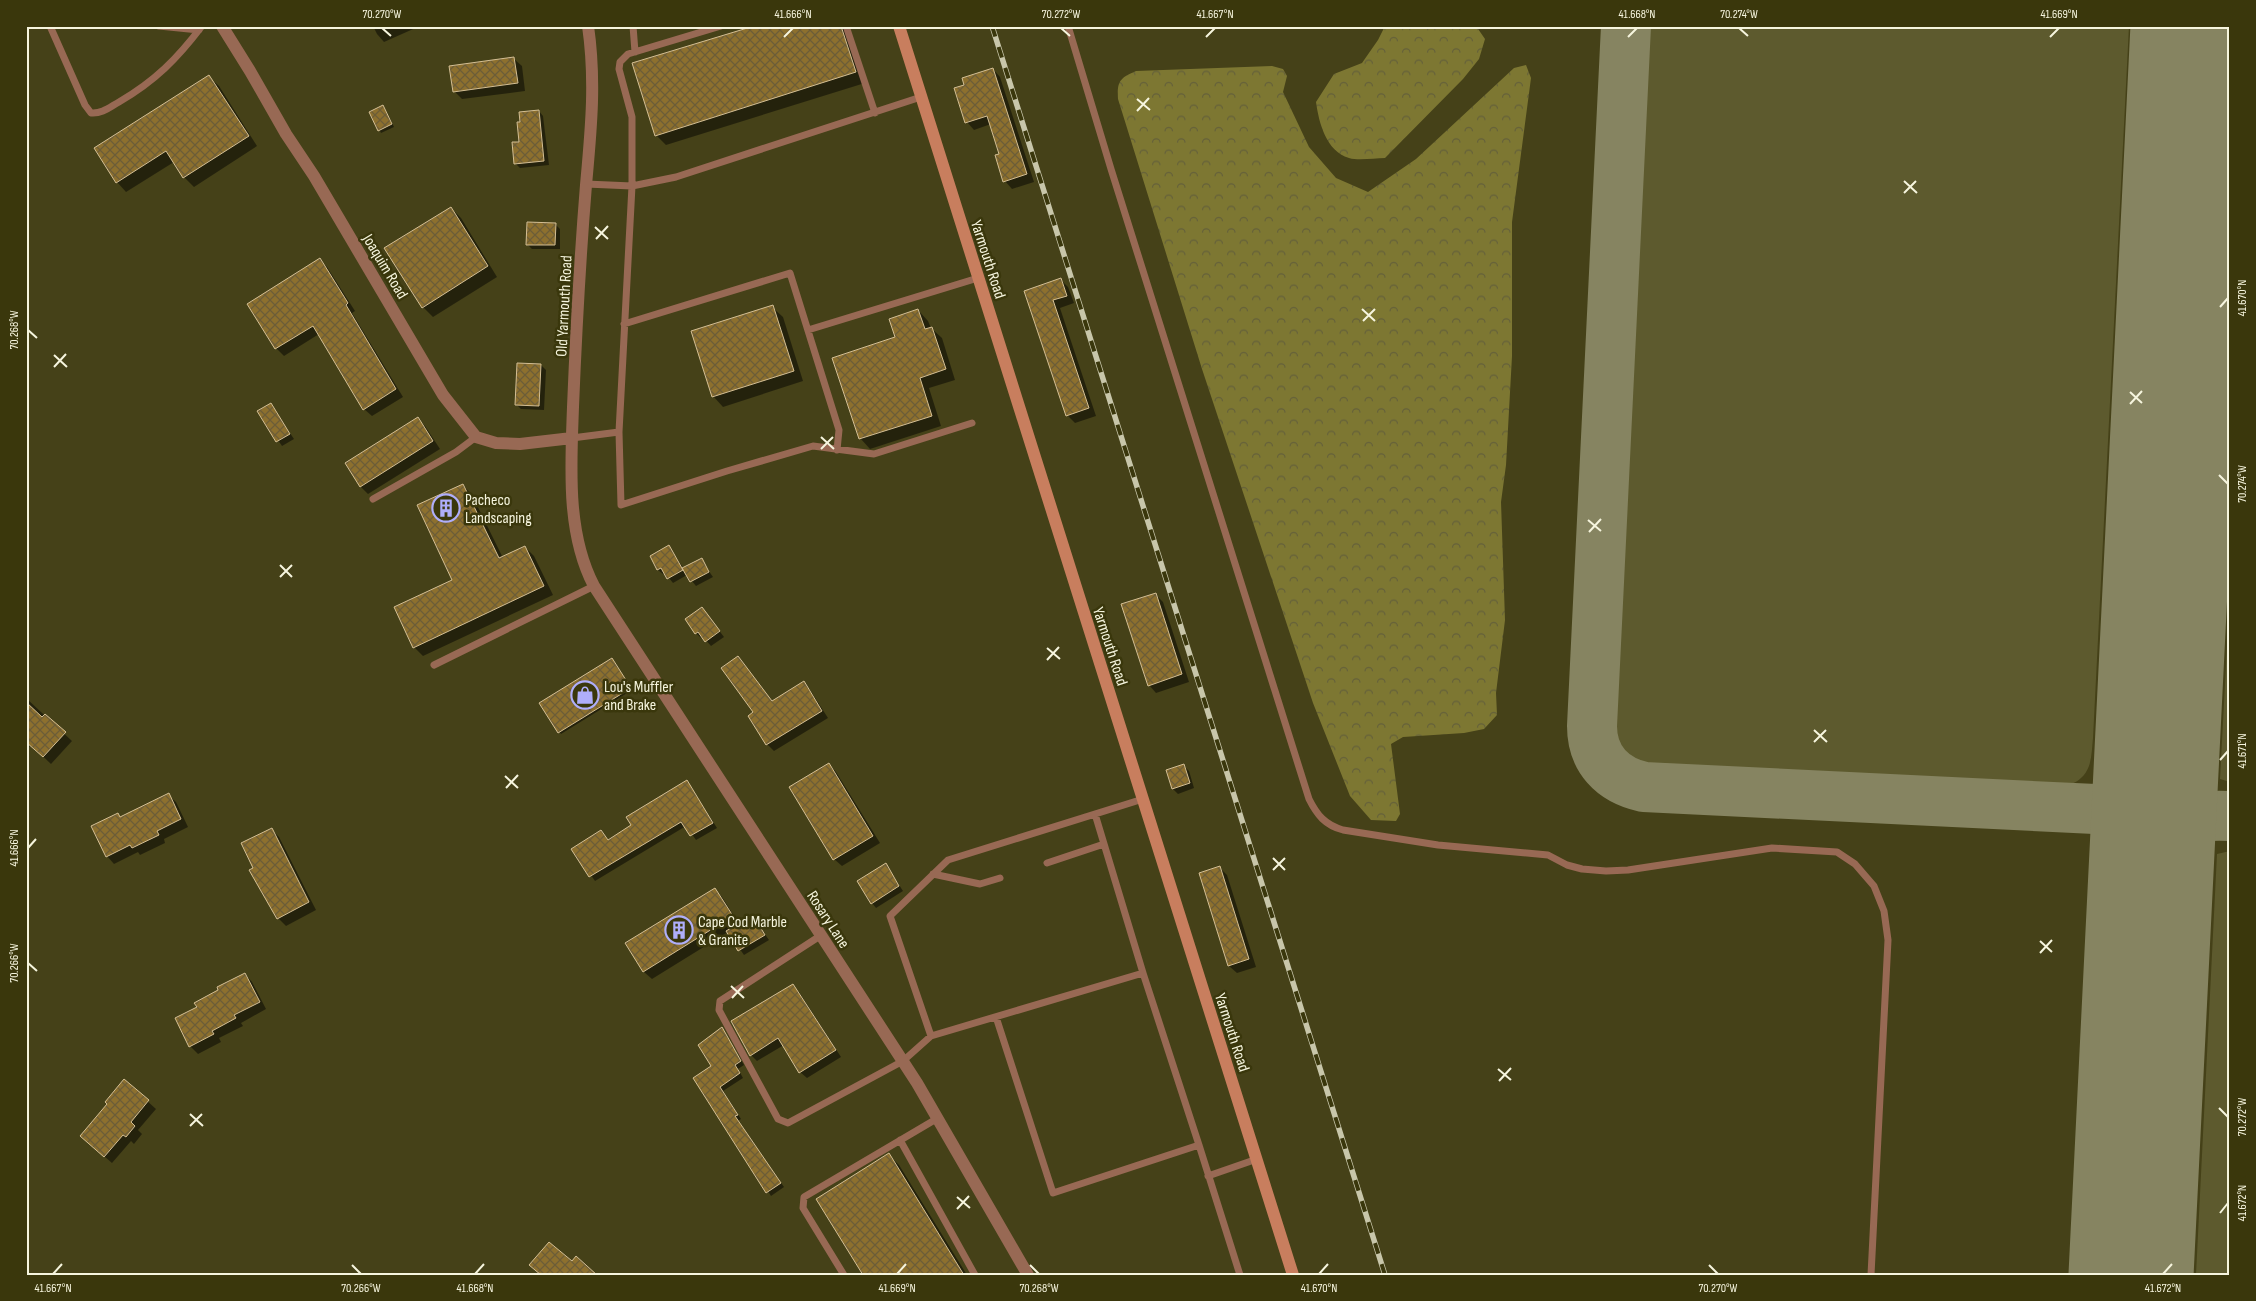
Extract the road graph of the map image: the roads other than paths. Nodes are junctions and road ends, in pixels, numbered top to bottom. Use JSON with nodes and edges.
{"nodes":[{"id":1,"x":50,"y":26,"type":"edge"},
{"id":2,"x":159,"y":26,"type":"edge"},
{"id":3,"x":222,"y":26,"type":"edge"},
{"id":4,"x":588,"y":26,"type":"edge"},
{"id":5,"x":632,"y":26,"type":"edge"},
{"id":6,"x":721,"y":26,"type":"edge"},
{"id":7,"x":846,"y":26,"type":"edge"},
{"id":8,"x":899,"y":26,"type":"edge"},
{"id":9,"x":1068,"y":26,"type":"edge"},
{"id":10,"x":200,"y":28,"type":"edge"},
{"id":11,"x":635,"y":52,"type":"junction"},
{"id":12,"x":921,"y":98,"type":"junction"},
{"id":13,"x":876,"y":113,"type":"junction"},
{"id":14,"x":586,"y":184,"type":"junction"},
{"id":15,"x":632,"y":186,"type":"junction"},
{"id":16,"x":978,"y":278,"type":"junction"},
{"id":17,"x":624,"y":324,"type":"junction"},
{"id":18,"x":808,"y":330,"type":"junction"},
{"id":19,"x":972,"y":423,"type":"dead end"},
{"id":20,"x":619,"y":432,"type":"junction"},
{"id":21,"x":476,"y":437,"type":"junction"},
{"id":22,"x":572,"y":438,"type":"junction"},
{"id":23,"x":837,"y":450,"type":"junction"},
{"id":24,"x":373,"y":499,"type":"dead end"},
{"id":25,"x":594,"y":586,"type":"junction"},
{"id":26,"x":434,"y":665,"type":"dead end"},
{"id":27,"x":1143,"y":799,"type":"junction"},
{"id":28,"x":1095,"y":814,"type":"junction"},
{"id":29,"x":1104,"y":844,"type":"junction"},
{"id":30,"x":1047,"y":863,"type":"dead end"},
{"id":31,"x":933,"y":874,"type":"junction"},
{"id":32,"x":1000,"y":878,"type":"dead end"},
{"id":33,"x":820,"y":936,"type":"junction"},
{"id":34,"x":1143,"y":973,"type":"junction"},
{"id":35,"x":996,"y":1017,"type":"junction"},
{"id":36,"x":931,"y":1036,"type":"junction"},
{"id":37,"x":903,"y":1061,"type":"junction"},
{"id":38,"x":938,"y":1118,"type":"junction"},
{"id":39,"x":900,"y":1140,"type":"junction"},
{"id":40,"x":1199,"y":1145,"type":"junction"},
{"id":41,"x":1257,"y":1159,"type":"junction"},
{"id":42,"x":1208,"y":1176,"type":"junction"},
{"id":43,"x":844,"y":1275,"type":"edge"},
{"id":44,"x":976,"y":1275,"type":"edge"},
{"id":45,"x":1028,"y":1275,"type":"edge"},
{"id":46,"x":1240,"y":1275,"type":"edge"},
{"id":47,"x":1293,"y":1275,"type":"edge"},
{"id":48,"x":1871,"y":1275,"type":"edge"}],
"edges":[{"from":1,"to":10,"type":"lane"},
{"from":2,"to":10,"type":"lane"},
{"from":3,"to":21,"type":"street","name":"Joaquim Road"},
{"from":4,"to":14,"type":"street","name":"Old Yarmouth Road"},
{"from":5,"to":11,"type":"lane"},
{"from":6,"to":11,"type":"lane"},
{"from":7,"to":13,"type":"lane"},
{"from":8,"to":12,"type":"main road","name":"Yarmouth Road"},
{"from":9,"to":48,"type":"lane"},
{"from":11,"to":15,"type":"lane"},
{"from":12,"to":13,"type":"lane"},
{"from":12,"to":16,"type":"main road","name":"Yarmouth Road"},
{"from":13,"to":15,"type":"lane"},
{"from":14,"to":15,"type":"lane"},
{"from":14,"to":22,"type":"street","name":"Old Yarmouth Road"},
{"from":15,"to":17,"type":"lane"},
{"from":16,"to":18,"type":"lane"},
{"from":16,"to":27,"type":"main road","name":"Yarmouth Road"},
{"from":17,"to":18,"type":"lane"},
{"from":17,"to":20,"type":"lane"},
{"from":18,"to":23,"type":"lane"},
{"from":19,"to":23,"type":"lane"},
{"from":20,"to":22,"type":"lane"},
{"from":20,"to":23,"type":"lane"},
{"from":21,"to":22,"type":"street"},
{"from":21,"to":24,"type":"lane"},
{"from":22,"to":25,"type":"street","name":"Old Yarmouth Road"},
{"from":25,"to":26,"type":"lane"},
{"from":25,"to":33,"type":"street","name":"Rosary Lane"},
{"from":27,"to":28,"type":"lane"},
{"from":27,"to":41,"type":"main road","name":"Yarmouth Road"},
{"from":28,"to":29,"type":"lane"},
{"from":28,"to":31,"type":"lane"},
{"from":29,"to":30,"type":"lane"},
{"from":29,"to":34,"type":"lane"},
{"from":31,"to":32,"type":"lane"},
{"from":31,"to":36,"type":"lane"},
{"from":33,"to":37,"type":"street","name":"Rosary Lane"},
{"from":33,"to":37,"type":"lane"},
{"from":34,"to":35,"type":"lane"},
{"from":34,"to":40,"type":"lane"},
{"from":35,"to":36,"type":"lane"},
{"from":35,"to":40,"type":"lane"},
{"from":36,"to":37,"type":"lane"},
{"from":37,"to":38,"type":"street","name":"Rosary Lane"},
{"from":38,"to":39,"type":"lane"},
{"from":38,"to":45,"type":"street","name":"Rosary Lane"},
{"from":39,"to":43,"type":"lane"},
{"from":39,"to":44,"type":"lane"},
{"from":40,"to":42,"type":"lane"},
{"from":41,"to":42,"type":"lane"},
{"from":41,"to":47,"type":"main road","name":"Yarmouth Road"},
{"from":42,"to":46,"type":"lane"}]}
